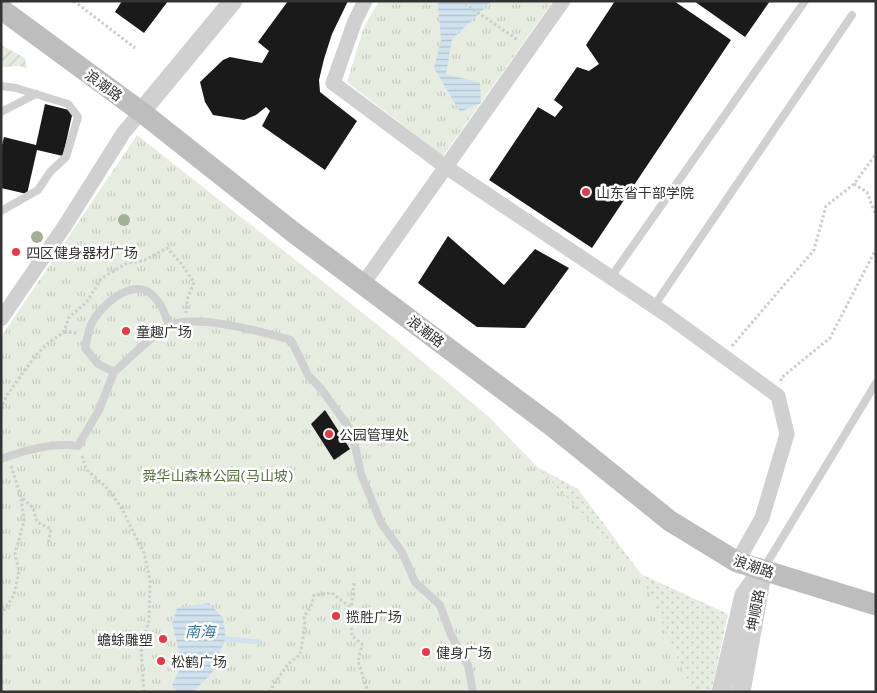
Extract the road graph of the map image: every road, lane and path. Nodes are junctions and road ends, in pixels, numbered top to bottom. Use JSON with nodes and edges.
{"nodes":[{"id":1,"x":74,"y":1,"type":"edge"},
{"id":2,"x":232,"y":1,"type":"edge"},
{"id":3,"x":365,"y":1,"type":"edge"},
{"id":4,"x":461,"y":1,"type":"edge"},
{"id":5,"x":563,"y":1,"type":"edge"},
{"id":6,"x":805,"y":1,"type":"edge"},
{"id":7,"x":1,"y":9,"type":"edge"},
{"id":8,"x":852,"y":15,"type":"dead end"},
{"id":9,"x":135,"y":48,"type":"dead end"},
{"id":10,"x":530,"y":48,"type":"junction"},
{"id":11,"x":1,"y":86,"type":"edge"},
{"id":12,"x":36,"y":94,"type":"junction"},
{"id":13,"x":1,"y":112,"type":"edge"},
{"id":14,"x":140,"y":112,"type":"junction"},
{"id":15,"x":876,"y":154,"type":"edge"},
{"id":16,"x":446,"y":167,"type":"junction"},
{"id":17,"x":854,"y":184,"type":"junction"},
{"id":18,"x":1,"y":211,"type":"edge"},
{"id":19,"x":876,"y":216,"type":"edge"},
{"id":20,"x":876,"y":249,"type":"edge"},
{"id":21,"x":611,"y":277,"type":"junction"},
{"id":22,"x":363,"y":284,"type":"junction"},
{"id":23,"x":654,"y":306,"type":"junction"},
{"id":24,"x":1,"y":319,"type":"edge"},
{"id":25,"x":169,"y":326,"type":"junction"},
{"id":26,"x":724,"y":356,"type":"junction"},
{"id":27,"x":114,"y":372,"type":"junction"},
{"id":28,"x":876,"y":383,"type":"edge"},
{"id":29,"x":778,"y":396,"type":"junction"},
{"id":30,"x":78,"y":446,"type":"junction"},
{"id":31,"x":4,"y":458,"type":"edge"},
{"id":32,"x":21,"y":497,"type":"junction"},
{"id":33,"x":48,"y":544,"type":"dead end"},
{"id":34,"x":736,"y":562,"type":"junction"},
{"id":35,"x":763,"y":570,"type":"junction"},
{"id":36,"x":354,"y":583,"type":"dead end"},
{"id":37,"x":876,"y":605,"type":"edge"},
{"id":38,"x":351,"y":608,"type":"junction"},
{"id":39,"x":1,"y":616,"type":"edge"},
{"id":40,"x":144,"y":692,"type":"edge"},
{"id":41,"x":269,"y":692,"type":"edge"},
{"id":42,"x":368,"y":692,"type":"edge"},
{"id":43,"x":473,"y":692,"type":"edge"},
{"id":44,"x":722,"y":692,"type":"edge"},
{"id":45,"x":741,"y":692,"type":"edge"}],
"edges":[{"from":1,"to":9,"type":"path"},
{"from":2,"to":14,"type":"street"},
{"from":3,"to":16,"type":"street"},
{"from":4,"to":10,"type":"path"},
{"from":5,"to":10,"type":"street"},
{"from":6,"to":21,"type":"lane"},
{"from":7,"to":14,"type":"main road","name":"浪潮路"},
{"from":8,"to":23,"type":"lane"},
{"from":10,"to":16,"type":"street"},
{"from":11,"to":12,"type":"lane"},
{"from":12,"to":13,"type":"lane"},
{"from":12,"to":18,"type":"lane"},
{"from":14,"to":22,"type":"main road","name":"浪潮路"},
{"from":14,"to":24,"type":"street"},
{"from":15,"to":17,"type":"path"},
{"from":16,"to":21,"type":"street"},
{"from":16,"to":22,"type":"street"},
{"from":17,"to":19,"type":"path"},
{"from":17,"to":26,"type":"path"},
{"from":20,"to":29,"type":"path"},
{"from":21,"to":23,"type":"street"},
{"from":22,"to":34,"type":"main road","name":"浪潮路"},
{"from":23,"to":26,"type":"street"},
{"from":25,"to":27,"type":"lane"},
{"from":25,"to":27,"type":"lane"},
{"from":25,"to":43,"type":"lane"},
{"from":26,"to":29,"type":"street"},
{"from":27,"to":30,"type":"lane"},
{"from":28,"to":35,"type":"lane"},
{"from":29,"to":34,"type":"street"},
{"from":30,"to":31,"type":"lane"},
{"from":30,"to":40,"type":"path"},
{"from":31,"to":32,"type":"path"},
{"from":32,"to":33,"type":"path"},
{"from":32,"to":39,"type":"path"},
{"from":34,"to":35,"type":"main road","name":"浪潮路"},
{"from":35,"to":37,"type":"main road","name":"浪潮路"},
{"from":35,"to":44,"type":"street","name":"坤顺路"},
{"from":35,"to":45,"type":"street","name":"坤顺路"},
{"from":36,"to":38,"type":"path"},
{"from":38,"to":41,"type":"path"},
{"from":38,"to":42,"type":"path"}]}
